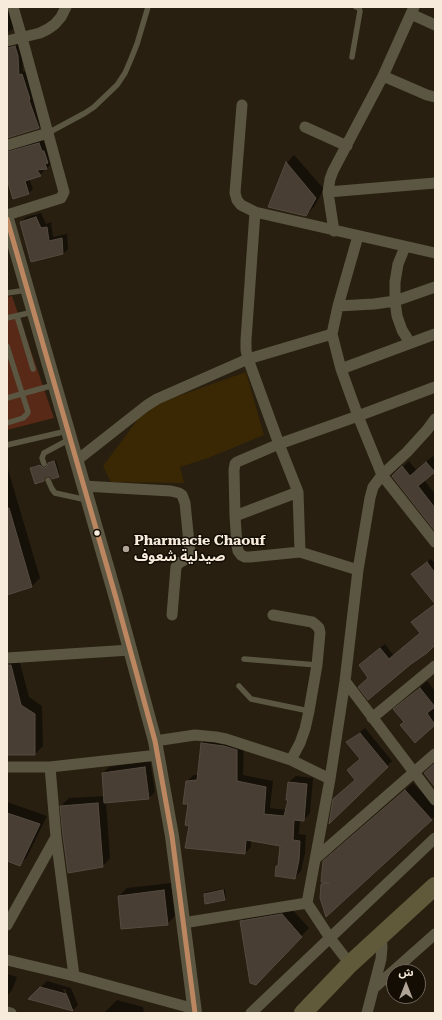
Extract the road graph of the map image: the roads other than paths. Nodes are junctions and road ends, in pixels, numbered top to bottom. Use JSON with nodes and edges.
{"nodes":[{"id":1,"x":13,"y":7,"type":"edge"},
{"id":2,"x":66,"y":7,"type":"edge"},
{"id":3,"x":148,"y":7,"type":"edge"},
{"id":4,"x":356,"y":7,"type":"edge"},
{"id":5,"x":413,"y":10,"type":"edge"},
{"id":6,"x":435,"y":25,"type":"edge"},
{"id":7,"x":22,"y":38,"type":"junction"},
{"id":8,"x":7,"y":42,"type":"edge"},
{"id":9,"x":352,"y":57,"type":"dead end"},
{"id":10,"x":383,"y":76,"type":"junction"},
{"id":11,"x":435,"y":97,"type":"edge"},
{"id":12,"x":242,"y":105,"type":"dead end"},
{"id":13,"x":305,"y":127,"type":"dead end"},
{"id":14,"x":48,"y":133,"type":"junction"},
{"id":15,"x":8,"y":145,"type":"dead end"},
{"id":16,"x":347,"y":146,"type":"junction"},
{"id":17,"x":435,"y":183,"type":"edge"},
{"id":18,"x":328,"y":192,"type":"junction"},
{"id":19,"x":255,"y":212,"type":"junction"},
{"id":20,"x":7,"y":215,"type":"edge"},
{"id":21,"x":7,"y":220,"type":"edge"},
{"id":22,"x":334,"y":231,"type":"junction"},
{"id":23,"x":358,"y":236,"type":"junction"},
{"id":24,"x":405,"y":247,"type":"junction"},
{"id":25,"x":435,"y":253,"type":"edge"},
{"id":26,"x":435,"y":287,"type":"edge"},
{"id":27,"x":27,"y":290,"type":"junction"},
{"id":28,"x":7,"y":293,"type":"edge"},
{"id":29,"x":395,"y":301,"type":"junction"},
{"id":30,"x":338,"y":306,"type":"junction"},
{"id":31,"x":33,"y":312,"type":"junction"},
{"id":32,"x":17,"y":316,"type":"junction"},
{"id":33,"x":7,"y":318,"type":"edge"},
{"id":34,"x":332,"y":334,"type":"junction"},
{"id":35,"x":435,"y":334,"type":"edge"},
{"id":36,"x":410,"y":343,"type":"junction"},
{"id":37,"x":7,"y":346,"type":"edge"},
{"id":38,"x":248,"y":359,"type":"junction"},
{"id":39,"x":33,"y":370,"type":"dead end"},
{"id":40,"x":341,"y":370,"type":"junction"},
{"id":41,"x":54,"y":384,"type":"junction"},
{"id":42,"x":435,"y":386,"type":"edge"},
{"id":43,"x":22,"y":394,"type":"junction"},
{"id":44,"x":7,"y":398,"type":"edge"},
{"id":45,"x":358,"y":416,"type":"junction"},
{"id":46,"x":435,"y":419,"type":"edge"},
{"id":47,"x":7,"y":423,"type":"edge"},
{"id":48,"x":69,"y":435,"type":"junction"},
{"id":49,"x":279,"y":444,"type":"junction"},
{"id":50,"x":7,"y":445,"type":"edge"},
{"id":51,"x":76,"y":461,"type":"junction"},
{"id":52,"x":44,"y":464,"type":"dead end"},
{"id":53,"x":382,"y":475,"type":"junction"},
{"id":54,"x":48,"y":480,"type":"dead end"},
{"id":55,"x":298,"y":492,"type":"junction"},
{"id":56,"x":85,"y":493,"type":"junction"},
{"id":57,"x":235,"y":516,"type":"junction"},
{"id":58,"x":435,"y":542,"type":"edge"},
{"id":59,"x":300,"y":552,"type":"junction"},
{"id":60,"x":358,"y":570,"type":"junction"},
{"id":61,"x":172,"y":615,"type":"dead end"},
{"id":62,"x":273,"y":615,"type":"dead end"},
{"id":63,"x":130,"y":650,"type":"junction"},
{"id":64,"x":7,"y":658,"type":"edge"},
{"id":65,"x":244,"y":659,"type":"dead end"},
{"id":66,"x":317,"y":665,"type":"junction"},
{"id":67,"x":435,"y":666,"type":"edge"},
{"id":68,"x":345,"y":681,"type":"junction"},
{"id":69,"x":239,"y":686,"type":"dead end"},
{"id":70,"x":309,"y":711,"type":"junction"},
{"id":71,"x":372,"y":718,"type":"junction"},
{"id":72,"x":155,"y":741,"type":"junction"},
{"id":73,"x":435,"y":754,"type":"edge"},
{"id":74,"x":158,"y":755,"type":"junction"},
{"id":75,"x":291,"y":760,"type":"junction"},
{"id":76,"x":7,"y":767,"type":"edge"},
{"id":77,"x":50,"y":767,"type":"junction"},
{"id":78,"x":414,"y":773,"type":"junction"},
{"id":79,"x":330,"y":779,"type":"junction"},
{"id":80,"x":435,"y":800,"type":"edge"},
{"id":81,"x":56,"y":837,"type":"junction"},
{"id":82,"x":435,"y":838,"type":"edge"},
{"id":83,"x":316,"y":858,"type":"junction"},
{"id":84,"x":435,"y":886,"type":"edge"},
{"id":85,"x":307,"y":902,"type":"junction"},
{"id":86,"x":183,"y":923,"type":"junction"},
{"id":87,"x":7,"y":925,"type":"edge"},
{"id":88,"x":435,"y":934,"type":"edge"},
{"id":89,"x":381,"y":936,"type":"junction"},
{"id":90,"x":330,"y":938,"type":"junction"},
{"id":91,"x":7,"y":960,"type":"edge"},
{"id":92,"x":350,"y":964,"type":"junction"},
{"id":93,"x":74,"y":976,"type":"junction"},
{"id":94,"x":373,"y":988,"type":"junction"},
{"id":95,"x":195,"y":1011,"type":"edge"},
{"id":96,"x":7,"y":1012,"type":"edge"},
{"id":97,"x":11,"y":1013,"type":"edge"},
{"id":98,"x":251,"y":1013,"type":"edge"},
{"id":99,"x":303,"y":1013,"type":"edge"},
{"id":100,"x":367,"y":1013,"type":"edge"}],
"edges":[{"from":1,"to":7,"type":"street"},
{"from":2,"to":7,"type":"street"},
{"from":3,"to":14,"type":"lane"},
{"from":4,"to":9,"type":"lane"},
{"from":5,"to":6,"type":"street"},
{"from":5,"to":10,"type":"street"},
{"from":7,"to":8,"type":"street"},
{"from":7,"to":14,"type":"street"},
{"from":10,"to":11,"type":"street"},
{"from":10,"to":16,"type":"street"},
{"from":12,"to":19,"type":"street"},
{"from":13,"to":16,"type":"street"},
{"from":14,"to":15,"type":"street"},
{"from":14,"to":20,"type":"street"},
{"from":16,"to":18,"type":"street"},
{"from":17,"to":18,"type":"street"},
{"from":18,"to":22,"type":"street"},
{"from":19,"to":22,"type":"street"},
{"from":19,"to":38,"type":"street"},
{"from":21,"to":27,"type":"street"},
{"from":22,"to":23,"type":"street"},
{"from":23,"to":24,"type":"street"},
{"from":23,"to":30,"type":"street"},
{"from":24,"to":25,"type":"street"},
{"from":24,"to":29,"type":"street"},
{"from":26,"to":29,"type":"street"},
{"from":27,"to":28,"type":"lane"},
{"from":27,"to":31,"type":"street"},
{"from":29,"to":30,"type":"street"},
{"from":29,"to":36,"type":"street"},
{"from":30,"to":34,"type":"street"},
{"from":31,"to":32,"type":"lane"},
{"from":31,"to":41,"type":"street"},
{"from":32,"to":33,"type":"lane"},
{"from":32,"to":39,"type":"lane"},
{"from":34,"to":38,"type":"street"},
{"from":34,"to":40,"type":"street"},
{"from":35,"to":36,"type":"street"},
{"from":36,"to":40,"type":"street"},
{"from":37,"to":43,"type":"lane"},
{"from":38,"to":49,"type":"street"},
{"from":38,"to":51,"type":"street"},
{"from":40,"to":45,"type":"street"},
{"from":41,"to":43,"type":"lane"},
{"from":41,"to":48,"type":"street"},
{"from":42,"to":45,"type":"street"},
{"from":43,"to":44,"type":"lane"},
{"from":43,"to":47,"type":"lane"},
{"from":45,"to":49,"type":"street"},
{"from":45,"to":53,"type":"street"},
{"from":46,"to":53,"type":"street"},
{"from":48,"to":50,"type":"lane"},
{"from":48,"to":51,"type":"street"},
{"from":48,"to":52,"type":"lane"},
{"from":49,"to":55,"type":"street"},
{"from":49,"to":57,"type":"street"},
{"from":51,"to":56,"type":"street"},
{"from":53,"to":58,"type":"street"},
{"from":53,"to":60,"type":"street"},
{"from":54,"to":56,"type":"lane"},
{"from":55,"to":57,"type":"street"},
{"from":55,"to":59,"type":"street"},
{"from":56,"to":61,"type":"street"},
{"from":56,"to":63,"type":"street"},
{"from":57,"to":59,"type":"street"},
{"from":59,"to":60,"type":"street"},
{"from":60,"to":68,"type":"street"},
{"from":62,"to":66,"type":"street"},
{"from":63,"to":64,"type":"street"},
{"from":63,"to":72,"type":"street"},
{"from":65,"to":66,"type":"lane"},
{"from":66,"to":70,"type":"street"},
{"from":67,"to":71,"type":"street"},
{"from":68,"to":71,"type":"street"},
{"from":68,"to":79,"type":"street"},
{"from":69,"to":70,"type":"lane"},
{"from":70,"to":75,"type":"street"},
{"from":71,"to":78,"type":"street"},
{"from":72,"to":74,"type":"street"},
{"from":72,"to":75,"type":"street"},
{"from":73,"to":78,"type":"street"},
{"from":74,"to":77,"type":"street"},
{"from":74,"to":86,"type":"street"},
{"from":75,"to":79,"type":"street"},
{"from":76,"to":77,"type":"street"},
{"from":77,"to":81,"type":"street"},
{"from":78,"to":80,"type":"street"},
{"from":78,"to":83,"type":"street"},
{"from":79,"to":83,"type":"street"},
{"from":81,"to":87,"type":"street"},
{"from":81,"to":93,"type":"street"},
{"from":82,"to":90,"type":"street"},
{"from":83,"to":85,"type":"street"},
{"from":84,"to":89,"type":"main road"},
{"from":85,"to":86,"type":"street"},
{"from":85,"to":90,"type":"street"},
{"from":86,"to":95,"type":"street"},
{"from":88,"to":94,"type":"street"},
{"from":89,"to":92,"type":"main road"},
{"from":89,"to":94,"type":"street"},
{"from":90,"to":92,"type":"street"},
{"from":90,"to":98,"type":"street"},
{"from":91,"to":93,"type":"street"},
{"from":92,"to":99,"type":"main road"},
{"from":93,"to":95,"type":"street"},
{"from":94,"to":100,"type":"street"},
{"from":96,"to":97,"type":"street"}]}
